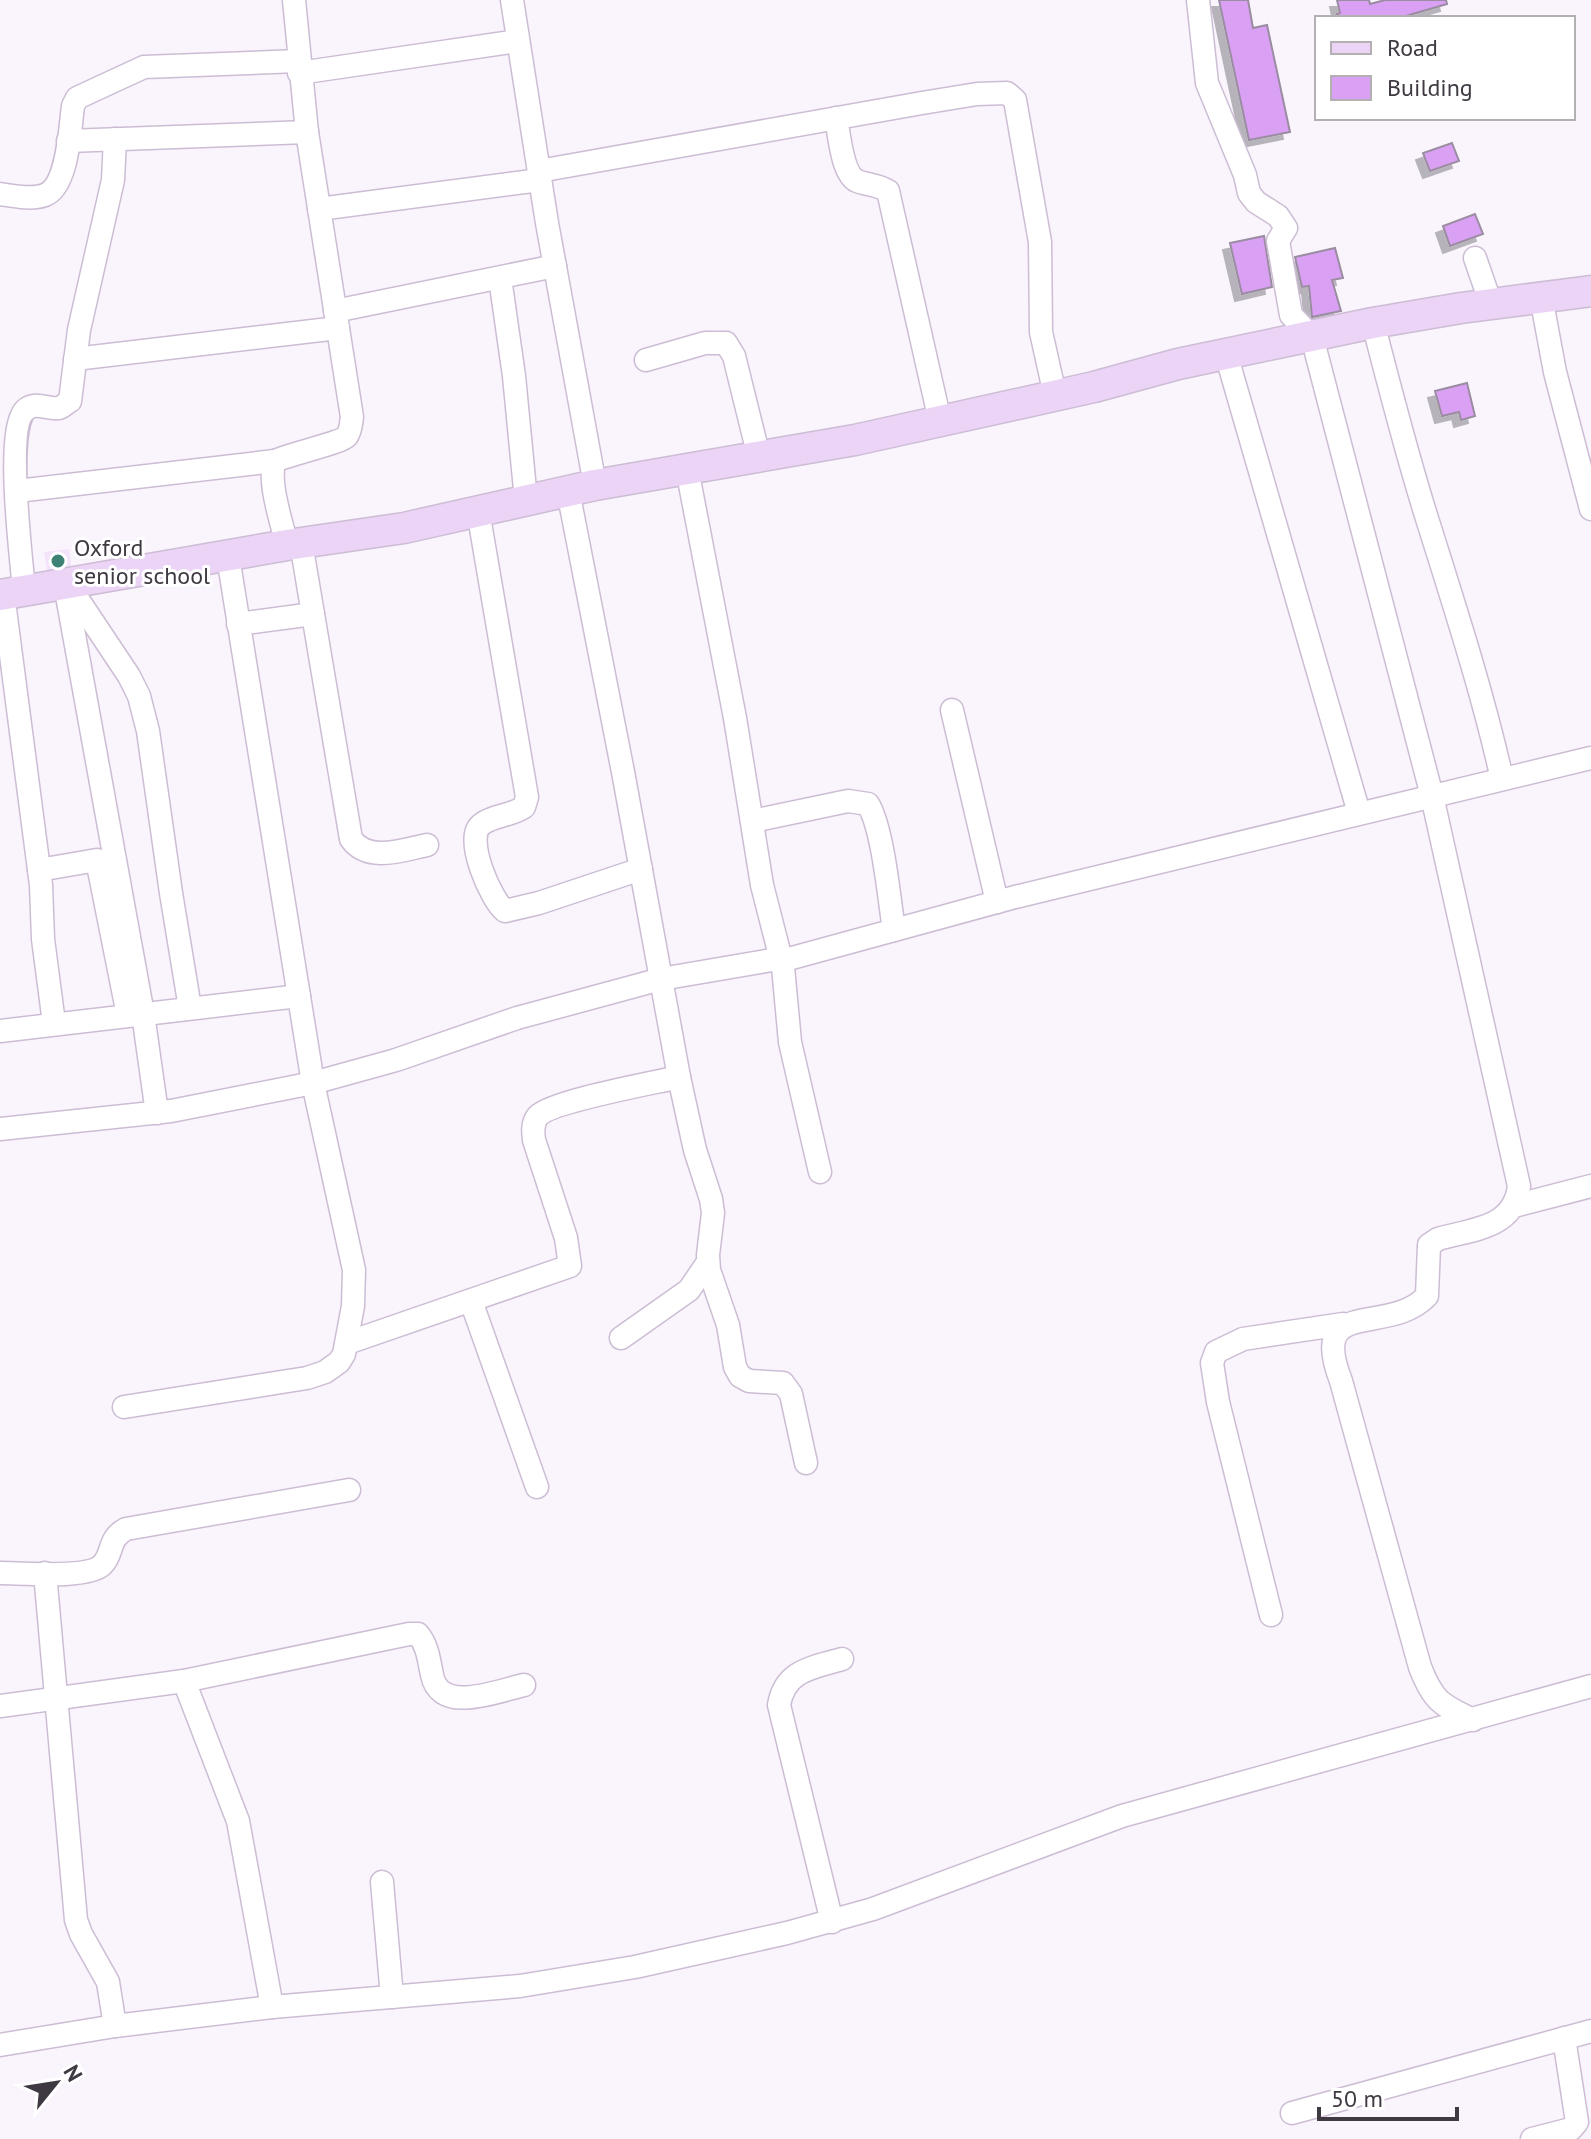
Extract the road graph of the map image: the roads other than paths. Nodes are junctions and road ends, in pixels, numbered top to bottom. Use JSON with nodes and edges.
{"nodes":[{"id":1,"x":294,"y":0,"type":"edge"},
{"id":2,"x":512,"y":0,"type":"edge"},
{"id":3,"x":1198,"y":0,"type":"edge"},
{"id":4,"x":518,"y":41,"type":"junction"},
{"id":5,"x":299,"y":67,"type":"junction"},
{"id":6,"x":836,"y":118,"type":"junction"},
{"id":7,"x":307,"y":132,"type":"junction"},
{"id":8,"x":115,"y":139,"type":"junction"},
{"id":9,"x":68,"y":141,"type":"junction"},
{"id":10,"x":540,"y":176,"type":"junction"},
{"id":11,"x":0,"y":194,"type":"edge"},
{"id":12,"x":319,"y":209,"type":"junction"},
{"id":13,"x":1475,"y":258,"type":"dead end"},
{"id":14,"x":555,"y":266,"type":"junction"},
{"id":15,"x":500,"y":278,"type":"junction"},
{"id":16,"x":1591,"y":291,"type":"edge"},
{"id":17,"x":1541,"y":297,"type":"junction"},
{"id":18,"x":1491,"y":304,"type":"junction"},
{"id":19,"x":337,"y":320,"type":"junction"},
{"id":20,"x":1373,"y":323,"type":"junction"},
{"id":21,"x":1312,"y":337,"type":"junction"},
{"id":22,"x":1226,"y":354,"type":"junction"},
{"id":23,"x":75,"y":359,"type":"junction"},
{"id":24,"x":646,"y":360,"type":"dead end"},
{"id":25,"x":1055,"y":395,"type":"junction"},
{"id":26,"x":940,"y":421,"type":"junction"},
{"id":27,"x":759,"y":457,"type":"junction"},
{"id":28,"x":275,"y":461,"type":"junction"},
{"id":29,"x":687,"y":469,"type":"junction"},
{"id":30,"x":582,"y":488,"type":"junction"},
{"id":31,"x":17,"y":491,"type":"junction"},
{"id":32,"x":526,"y":500,"type":"junction"},
{"id":33,"x":1591,"y":509,"type":"edge"},
{"id":34,"x":478,"y":511,"type":"junction"},
{"id":35,"x":294,"y":544,"type":"junction"},
{"id":36,"x":228,"y":557,"type":"junction"},
{"id":37,"x":67,"y":585,"type":"junction"},
{"id":38,"x":9,"y":593,"type":"edge"},
{"id":39,"x":313,"y":614,"type":"junction"},
{"id":40,"x":238,"y":624,"type":"junction"},
{"id":41,"x":952,"y":710,"type":"dead end"},
{"id":42,"x":1591,"y":758,"type":"edge"},
{"id":43,"x":1502,"y":779,"type":"junction"},
{"id":44,"x":1432,"y":796,"type":"junction"},
{"id":45,"x":1359,"y":813,"type":"junction"},
{"id":46,"x":752,"y":821,"type":"junction"},
{"id":47,"x":427,"y":845,"type":"dead end"},
{"id":48,"x":641,"y":869,"type":"junction"},
{"id":49,"x":39,"y":870,"type":"junction"},
{"id":50,"x":997,"y":902,"type":"junction"},
{"id":51,"x":894,"y":930,"type":"junction"},
{"id":52,"x":780,"y":957,"type":"junction"},
{"id":53,"x":661,"y":979,"type":"junction"},
{"id":54,"x":299,"y":996,"type":"junction"},
{"id":55,"x":190,"y":1008,"type":"junction"},
{"id":56,"x":135,"y":1015,"type":"junction"},
{"id":57,"x":54,"y":1023,"type":"junction"},
{"id":58,"x":0,"y":1031,"type":"edge"},
{"id":59,"x":679,"y":1077,"type":"junction"},
{"id":60,"x":313,"y":1083,"type":"junction"},
{"id":61,"x":157,"y":1113,"type":"junction"},
{"id":62,"x":0,"y":1129,"type":"edge"},
{"id":63,"x":820,"y":1172,"type":"dead end"},
{"id":64,"x":1591,"y":1186,"type":"edge"},
{"id":65,"x":1514,"y":1206,"type":"junction"},
{"id":66,"x":708,"y":1262,"type":"junction"},
{"id":67,"x":471,"y":1301,"type":"junction"},
{"id":68,"x":1343,"y":1324,"type":"junction"},
{"id":69,"x":621,"y":1338,"type":"dead end"},
{"id":70,"x":347,"y":1343,"type":"junction"},
{"id":71,"x":124,"y":1407,"type":"dead end"},
{"id":72,"x":806,"y":1463,"type":"dead end"},
{"id":73,"x":537,"y":1487,"type":"dead end"},
{"id":74,"x":349,"y":1490,"type":"dead end"},
{"id":75,"x":0,"y":1573,"type":"edge"},
{"id":76,"x":45,"y":1573,"type":"junction"},
{"id":77,"x":1271,"y":1615,"type":"dead end"},
{"id":78,"x":842,"y":1659,"type":"dead end"},
{"id":79,"x":184,"y":1681,"type":"junction"},
{"id":80,"x":524,"y":1685,"type":"dead end"},
{"id":81,"x":1591,"y":1686,"type":"edge"},
{"id":82,"x":57,"y":1699,"type":"junction"},
{"id":83,"x":0,"y":1706,"type":"edge"},
{"id":84,"x":1473,"y":1720,"type":"junction"},
{"id":85,"x":382,"y":1882,"type":"dead end"},
{"id":86,"x":832,"y":1922,"type":"junction"},
{"id":87,"x":392,"y":1997,"type":"junction"},
{"id":88,"x":272,"y":2007,"type":"junction"},
{"id":89,"x":115,"y":2026,"type":"junction"},
{"id":90,"x":1591,"y":2031,"type":"edge"},
{"id":91,"x":1564,"y":2038,"type":"junction"},
{"id":92,"x":0,"y":2045,"type":"edge"},
{"id":93,"x":1292,"y":2113,"type":"dead end"},
{"id":94,"x":1532,"y":2139,"type":"edge"}],
"edges":[{"from":1,"to":5,"type":"street"},
{"from":2,"to":4,"type":"street"},
{"from":3,"to":21,"type":"street"},
{"from":4,"to":5,"type":"street"},
{"from":4,"to":10,"type":"street"},
{"from":5,"to":7,"type":"street"},
{"from":5,"to":9,"type":"street"},
{"from":6,"to":10,"type":"street"},
{"from":6,"to":25,"type":"street"},
{"from":6,"to":26,"type":"street"},
{"from":7,"to":8,"type":"street"},
{"from":7,"to":12,"type":"street"},
{"from":8,"to":9,"type":"street"},
{"from":8,"to":23,"type":"street"},
{"from":9,"to":11,"type":"street"},
{"from":10,"to":12,"type":"street"},
{"from":10,"to":14,"type":"street"},
{"from":12,"to":19,"type":"street"},
{"from":13,"to":18,"type":"street"},
{"from":14,"to":15,"type":"street"},
{"from":14,"to":30,"type":"street"},
{"from":15,"to":19,"type":"street"},
{"from":15,"to":32,"type":"street"},
{"from":16,"to":17,"type":"street"},
{"from":17,"to":18,"type":"street"},
{"from":17,"to":33,"type":"street"},
{"from":18,"to":20,"type":"street"},
{"from":19,"to":23,"type":"street"},
{"from":19,"to":28,"type":"street"},
{"from":20,"to":21,"type":"street"},
{"from":20,"to":43,"type":"street"},
{"from":21,"to":22,"type":"street"},
{"from":21,"to":44,"type":"street"},
{"from":22,"to":25,"type":"street"},
{"from":22,"to":45,"type":"street"},
{"from":23,"to":31,"type":"street"},
{"from":24,"to":27,"type":"street"},
{"from":25,"to":26,"type":"street"},
{"from":26,"to":27,"type":"street"},
{"from":27,"to":29,"type":"street"},
{"from":28,"to":31,"type":"street"},
{"from":28,"to":35,"type":"street"},
{"from":29,"to":30,"type":"street"},
{"from":29,"to":46,"type":"street"},
{"from":30,"to":32,"type":"street"},
{"from":30,"to":48,"type":"street"},
{"from":31,"to":38,"type":"street"},
{"from":32,"to":34,"type":"street"},
{"from":34,"to":35,"type":"street"},
{"from":34,"to":48,"type":"street"},
{"from":35,"to":36,"type":"street"},
{"from":35,"to":39,"type":"street"},
{"from":36,"to":37,"type":"street"},
{"from":36,"to":40,"type":"street"},
{"from":37,"to":38,"type":"street"},
{"from":37,"to":55,"type":"street"},
{"from":37,"to":56,"type":"street"},
{"from":38,"to":49,"type":"street"},
{"from":39,"to":40,"type":"street"},
{"from":39,"to":47,"type":"street"},
{"from":40,"to":54,"type":"street"},
{"from":41,"to":50,"type":"street"},
{"from":42,"to":43,"type":"street"},
{"from":43,"to":44,"type":"street"},
{"from":44,"to":45,"type":"street"},
{"from":44,"to":65,"type":"street"},
{"from":45,"to":50,"type":"street"},
{"from":46,"to":51,"type":"street"},
{"from":46,"to":52,"type":"street"},
{"from":48,"to":53,"type":"street"},
{"from":49,"to":56,"type":"street"},
{"from":49,"to":57,"type":"street"},
{"from":50,"to":51,"type":"street"},
{"from":51,"to":52,"type":"street"},
{"from":52,"to":53,"type":"street"},
{"from":52,"to":63,"type":"street"},
{"from":53,"to":59,"type":"street"},
{"from":53,"to":60,"type":"street"},
{"from":54,"to":55,"type":"street"},
{"from":54,"to":60,"type":"street"},
{"from":55,"to":56,"type":"street"},
{"from":56,"to":57,"type":"street"},
{"from":56,"to":61,"type":"street"},
{"from":57,"to":58,"type":"street"},
{"from":59,"to":66,"type":"street"},
{"from":59,"to":67,"type":"street"},
{"from":60,"to":61,"type":"street"},
{"from":60,"to":70,"type":"street"},
{"from":61,"to":62,"type":"street"},
{"from":64,"to":65,"type":"street"},
{"from":65,"to":68,"type":"street"},
{"from":66,"to":69,"type":"street"},
{"from":66,"to":72,"type":"street"},
{"from":67,"to":70,"type":"street"},
{"from":67,"to":73,"type":"street"},
{"from":68,"to":77,"type":"street"},
{"from":68,"to":84,"type":"street"},
{"from":70,"to":71,"type":"street"},
{"from":74,"to":76,"type":"street"},
{"from":75,"to":76,"type":"street"},
{"from":76,"to":82,"type":"street"},
{"from":78,"to":86,"type":"street"},
{"from":79,"to":80,"type":"street"},
{"from":79,"to":82,"type":"street"},
{"from":79,"to":88,"type":"street"},
{"from":81,"to":84,"type":"street"},
{"from":82,"to":83,"type":"street"},
{"from":82,"to":89,"type":"street"},
{"from":84,"to":86,"type":"street"},
{"from":85,"to":87,"type":"street"},
{"from":86,"to":87,"type":"street"},
{"from":87,"to":88,"type":"street"},
{"from":88,"to":89,"type":"street"},
{"from":89,"to":92,"type":"street"},
{"from":90,"to":91,"type":"street"},
{"from":91,"to":93,"type":"street"},
{"from":91,"to":94,"type":"street"}]}
